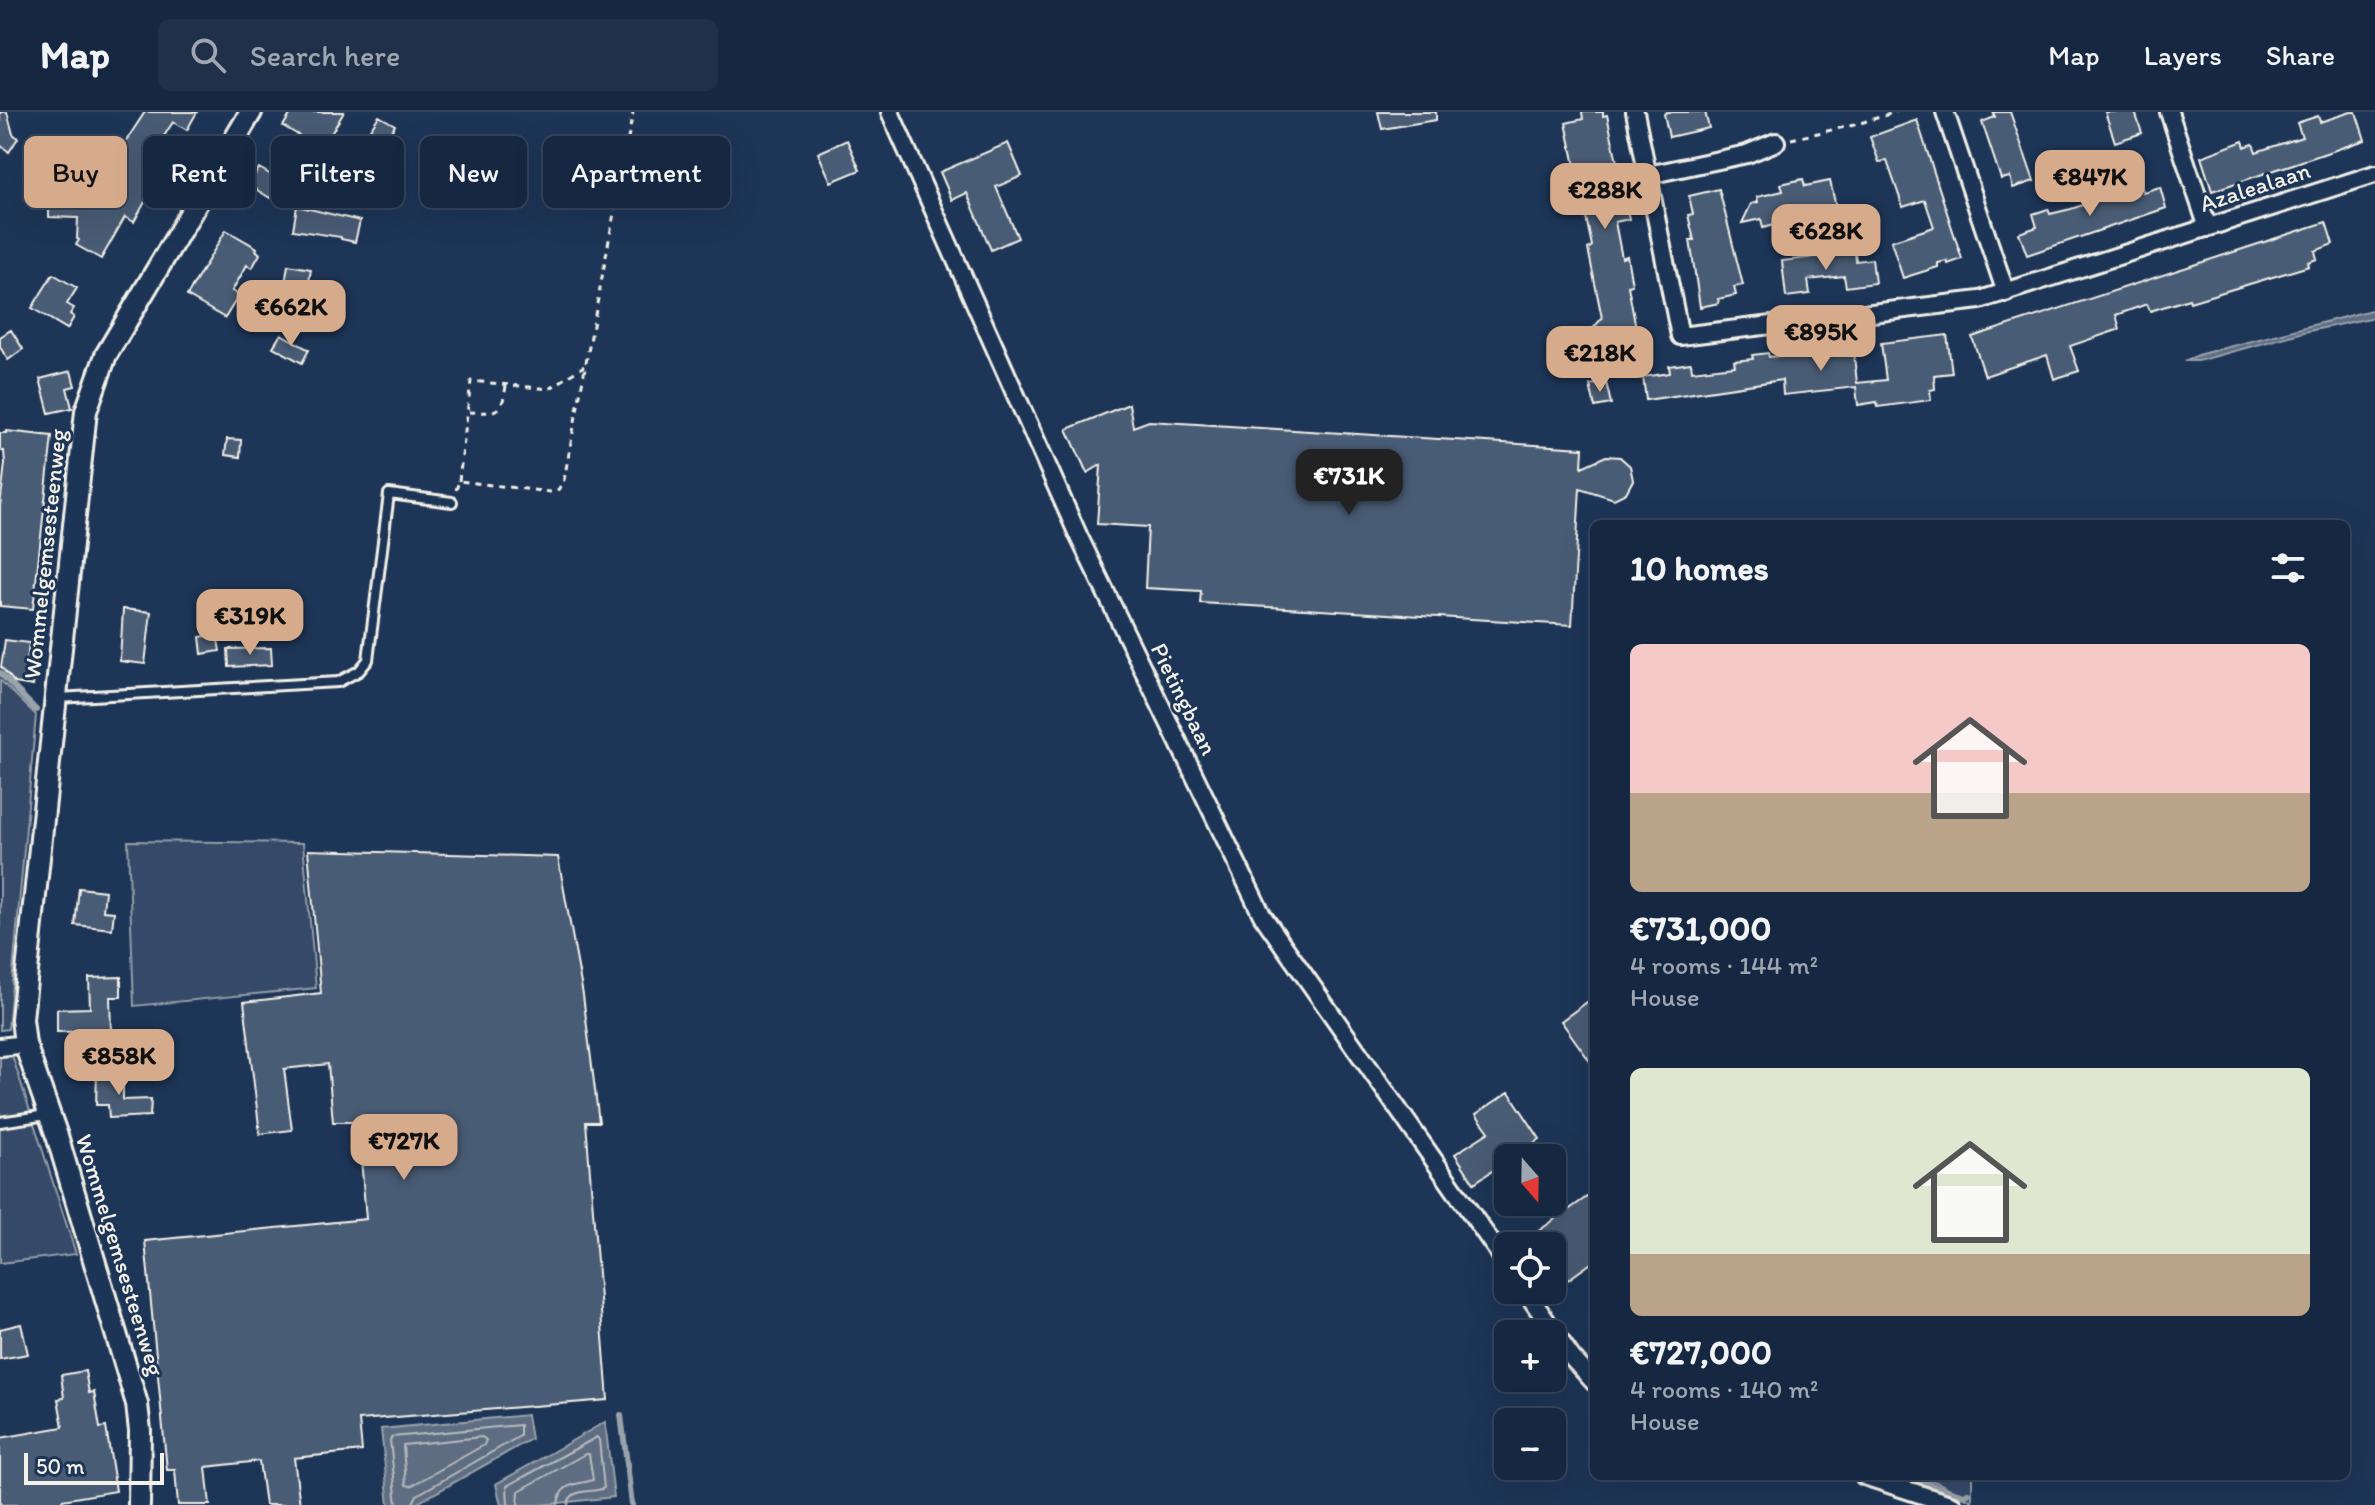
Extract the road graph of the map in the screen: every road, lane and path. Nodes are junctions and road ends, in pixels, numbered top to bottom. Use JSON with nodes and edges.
{"nodes":[{"id":1,"x":251,"y":112,"type":"edge"},
{"id":2,"x":633,"y":112,"type":"edge"},
{"id":3,"x":890,"y":112,"type":"edge"},
{"id":4,"x":1635,"y":112,"type":"edge"},
{"id":5,"x":1896,"y":112,"type":"edge"},
{"id":6,"x":1945,"y":112,"type":"edge"},
{"id":7,"x":2169,"y":112,"type":"edge"},
{"id":8,"x":1776,"y":142,"type":"joint"},
{"id":9,"x":2375,"y":174,"type":"edge"},
{"id":10,"x":1648,"y":175,"type":"junction"},
{"id":11,"x":2208,"y":228,"type":"junction"},
{"id":12,"x":2006,"y":293,"type":"junction"},
{"id":13,"x":585,"y":365,"type":"junction"},
{"id":14,"x":506,"y":385,"type":"junction"},
{"id":15,"x":468,"y":411,"type":"junction"},
{"id":16,"x":459,"y":481,"type":"junction"},
{"id":17,"x":452,"y":502,"type":"joint"},
{"id":18,"x":57,"y":698,"type":"junction"},
{"id":19,"x":25,"y":1044,"type":"junction"},
{"id":20,"x":0,"y":1047,"type":"edge"},
{"id":21,"x":50,"y":1114,"type":"junction"},
{"id":22,"x":0,"y":1122,"type":"edge"},
{"id":23,"x":1494,"y":1246,"type":"edge"},
{"id":24,"x":1535,"y":1304,"type":"edge"},
{"id":25,"x":1590,"y":1378,"type":"edge"},
{"id":26,"x":1876,"y":1480,"type":"edge"},
{"id":27,"x":139,"y":1505,"type":"edge"},
{"id":28,"x":1953,"y":1505,"type":"edge"}],
"edges":[{"from":1,"to":18,"type":"street","name":"Wommelgemsesteenweg"},
{"from":2,"to":13,"type":"path"},
{"from":3,"to":23,"type":"street","name":"Pietingbaan"},
{"from":4,"to":10,"type":"street"},
{"from":5,"to":8,"type":"path"},
{"from":6,"to":12,"type":"street"},
{"from":7,"to":11,"type":"street"},
{"from":8,"to":10,"type":"street"},
{"from":9,"to":11,"type":"street","name":"Azalealaan"},
{"from":10,"to":12,"type":"street","name":"Azalealaan"},
{"from":11,"to":12,"type":"street","name":"Azalealaan"},
{"from":13,"to":14,"type":"path"},
{"from":13,"to":16,"type":"path"},
{"from":14,"to":15,"type":"path"},
{"from":14,"to":15,"type":"path"},
{"from":15,"to":16,"type":"path"},
{"from":16,"to":17,"type":"path"},
{"from":17,"to":18,"type":"lane"},
{"from":18,"to":19,"type":"street","name":"Wommelgemsesteenweg"},
{"from":19,"to":20,"type":"street"},
{"from":19,"to":21,"type":"street","name":"Wommelgemsesteenweg"},
{"from":21,"to":22,"type":"lane"},
{"from":21,"to":27,"type":"street","name":"Wommelgemsesteenweg"},
{"from":24,"to":25,"type":"street"},
{"from":26,"to":28,"type":"street"}]}
